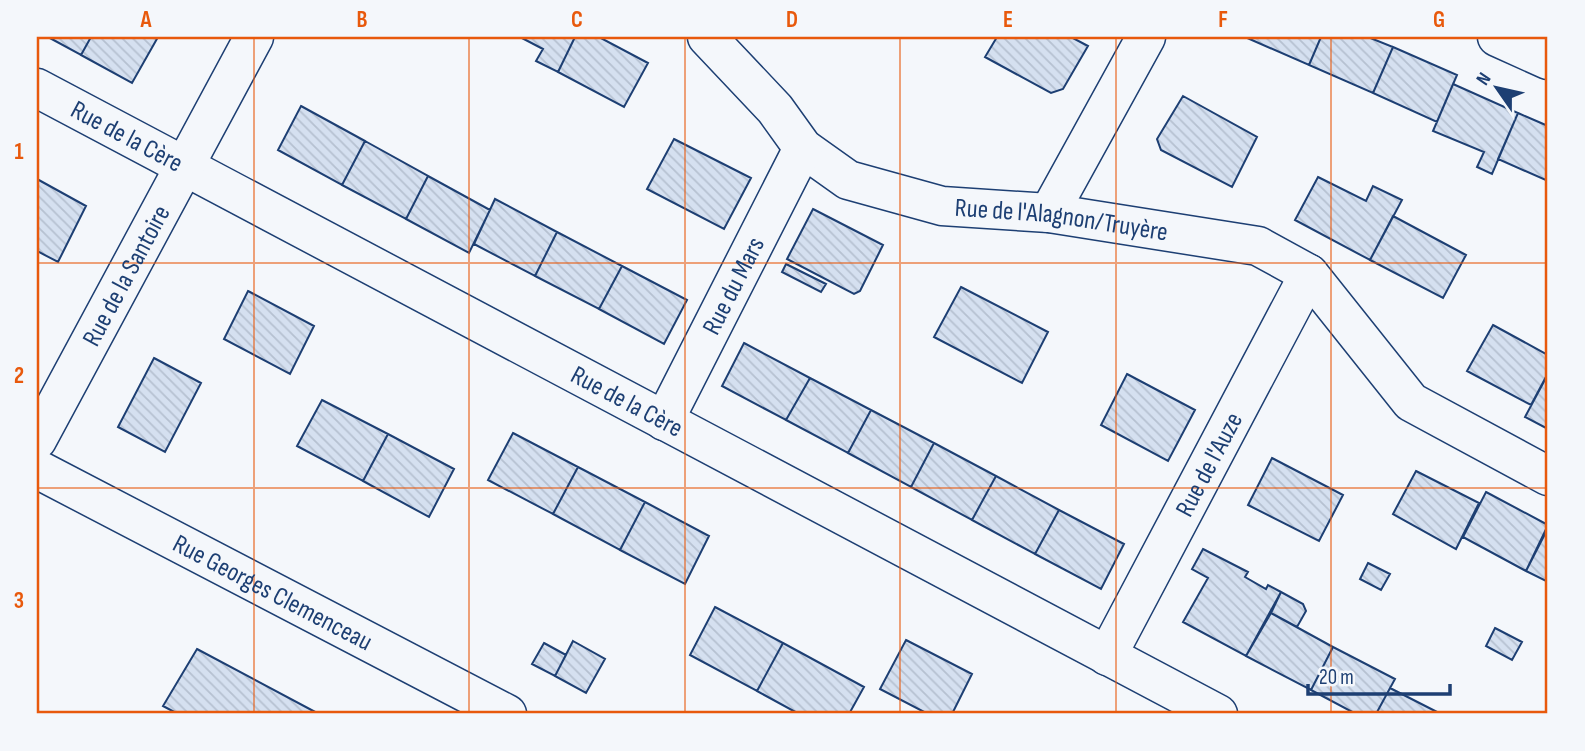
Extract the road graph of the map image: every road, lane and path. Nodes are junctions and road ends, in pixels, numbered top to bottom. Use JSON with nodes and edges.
{"nodes":[{"id":1,"x":254,"y":37,"type":"edge"},
{"id":2,"x":707,"y":37,"type":"edge"},
{"id":3,"x":1146,"y":37,"type":"edge"},
{"id":4,"x":1497,"y":37,"type":"edge"},
{"id":5,"x":1548,"y":60,"type":"edge"},
{"id":6,"x":37,"y":88,"type":"edge"},
{"id":7,"x":803,"y":148,"type":"junction"},
{"id":8,"x":183,"y":167,"type":"junction"},
{"id":9,"x":1049,"y":213,"type":"junction"},
{"id":10,"x":1309,"y":274,"type":"junction"},
{"id":11,"x":664,"y":421,"type":"junction"},
{"id":12,"x":37,"y":440,"type":"edge"},
{"id":13,"x":37,"y":469,"type":"edge"},
{"id":14,"x":1548,"y":476,"type":"edge"},
{"id":15,"x":1107,"y":656,"type":"junction"},
{"id":16,"x":507,"y":714,"type":"edge"},
{"id":17,"x":1218,"y":714,"type":"edge"}],
"edges":[{"from":1,"to":8,"type":"street","name":"Rue de la Santoire"},
{"from":2,"to":7,"type":"street","name":"Rue de l'Alagnon/Truyère"},
{"from":3,"to":9,"type":"street"},
{"from":4,"to":5,"type":"street"},
{"from":6,"to":8,"type":"street","name":"Rue de la Cère"},
{"from":7,"to":9,"type":"street","name":"Rue de l'Alagnon/Truyère"},
{"from":7,"to":11,"type":"street","name":"Rue du Mars"},
{"from":8,"to":11,"type":"street","name":"Rue de la Cère"},
{"from":8,"to":12,"type":"street","name":"Rue de la Santoire"},
{"from":9,"to":10,"type":"street","name":"Rue de l'Alagnon/Truyère"},
{"from":10,"to":14,"type":"street","name":"Rue de l'Alagnon/Truyère"},
{"from":10,"to":15,"type":"street","name":"Rue de l'Auze"},
{"from":11,"to":15,"type":"street","name":"Rue de la Cère"},
{"from":13,"to":16,"type":"street","name":"Rue Georges Clemenceau"},
{"from":15,"to":17,"type":"street","name":"Rue de la Cère"}]}
